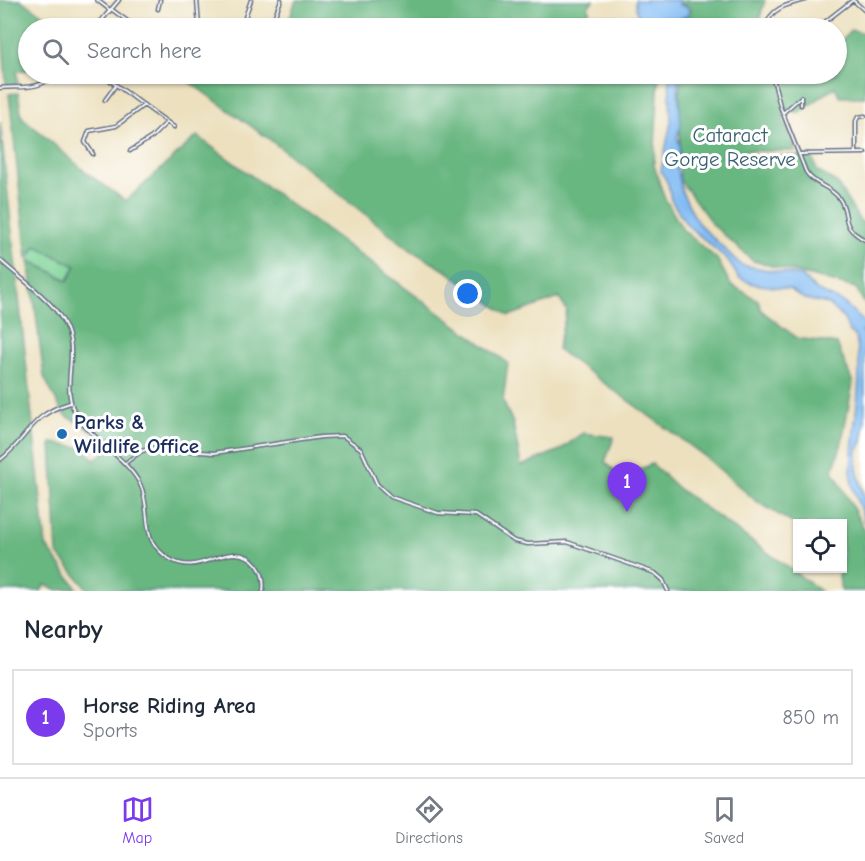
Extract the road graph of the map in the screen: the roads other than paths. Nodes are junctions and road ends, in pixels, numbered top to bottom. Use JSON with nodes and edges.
{"nodes":[{"id":1,"x":97,"y":0,"type":"edge"},
{"id":2,"x":119,"y":0,"type":"edge"},
{"id":3,"x":160,"y":0,"type":"edge"},
{"id":4,"x":197,"y":0,"type":"edge"},
{"id":5,"x":251,"y":0,"type":"edge"},
{"id":6,"x":281,"y":0,"type":"edge"},
{"id":7,"x":806,"y":0,"type":"edge"},
{"id":8,"x":853,"y":0,"type":"edge"},
{"id":9,"x":158,"y":9,"type":"dead end"},
{"id":10,"x":111,"y":10,"type":"junction"},
{"id":11,"x":865,"y":11,"type":"edge"},
{"id":12,"x":103,"y":18,"type":"edge"},
{"id":13,"x":123,"y":18,"type":"edge"},
{"id":14,"x":198,"y":18,"type":"edge"},
{"id":15,"x":245,"y":18,"type":"edge"},
{"id":16,"x":274,"y":18,"type":"edge"},
{"id":17,"x":768,"y":18,"type":"edge"},
{"id":18,"x":830,"y":18,"type":"edge"},
{"id":19,"x":41,"y":84,"type":"edge"},
{"id":20,"x":775,"y":84,"type":"edge"},
{"id":21,"x":117,"y":85,"type":"joint"},
{"id":22,"x":0,"y":88,"type":"edge"},
{"id":23,"x":105,"y":99,"type":"dead end"},
{"id":24,"x":144,"y":105,"type":"junction"},
{"id":25,"x":801,"y":105,"type":"dead end"},
{"id":26,"x":783,"y":114,"type":"junction"},
{"id":27,"x":865,"y":116,"type":"edge"},
{"id":28,"x":167,"y":122,"type":"junction"},
{"id":29,"x":174,"y":127,"type":"dead end"},
{"id":30,"x":797,"y":148,"type":"junction"},
{"id":31,"x":130,"y":151,"type":"dead end"},
{"id":32,"x":807,"y":153,"type":"junction"},
{"id":33,"x":856,"y":153,"type":"junction"},
{"id":34,"x":865,"y":153,"type":"edge"},
{"id":35,"x":93,"y":154,"type":"dead end"},
{"id":36,"x":800,"y":154,"type":"junction"},
{"id":37,"x":865,"y":240,"type":"edge"},
{"id":38,"x":0,"y":260,"type":"edge"},
{"id":39,"x":71,"y":402,"type":"junction"},
{"id":40,"x":0,"y":460,"type":"edge"},
{"id":41,"x":124,"y":464,"type":"junction"},
{"id":42,"x":263,"y":591,"type":"edge"},
{"id":43,"x":668,"y":591,"type":"edge"}],
"edges":[{"from":1,"to":10,"type":"street"},
{"from":2,"to":10,"type":"street"},
{"from":3,"to":9,"type":"street"},
{"from":4,"to":14,"type":"street"},
{"from":5,"to":15,"type":"street"},
{"from":6,"to":16,"type":"street"},
{"from":7,"to":17,"type":"street"},
{"from":8,"to":11,"type":"street"},
{"from":8,"to":18,"type":"street"},
{"from":10,"to":12,"type":"street"},
{"from":10,"to":13,"type":"street"},
{"from":19,"to":22,"type":"street"},
{"from":20,"to":26,"type":"street"},
{"from":21,"to":23,"type":"street"},
{"from":21,"to":24,"type":"street"},
{"from":24,"to":28,"type":"street"},
{"from":24,"to":35,"type":"street"},
{"from":25,"to":26,"type":"street"},
{"from":26,"to":30,"type":"street"},
{"from":27,"to":33,"type":"street"},
{"from":28,"to":29,"type":"street"},
{"from":28,"to":31,"type":"street"},
{"from":30,"to":32,"type":"street"},
{"from":30,"to":36,"type":"street"},
{"from":32,"to":33,"type":"street"},
{"from":32,"to":36,"type":"street"},
{"from":33,"to":34,"type":"street"},
{"from":36,"to":37,"type":"street"},
{"from":38,"to":39,"type":"street"},
{"from":39,"to":40,"type":"street"},
{"from":39,"to":41,"type":"street"},
{"from":41,"to":42,"type":"street"},
{"from":41,"to":43,"type":"street"}]}
